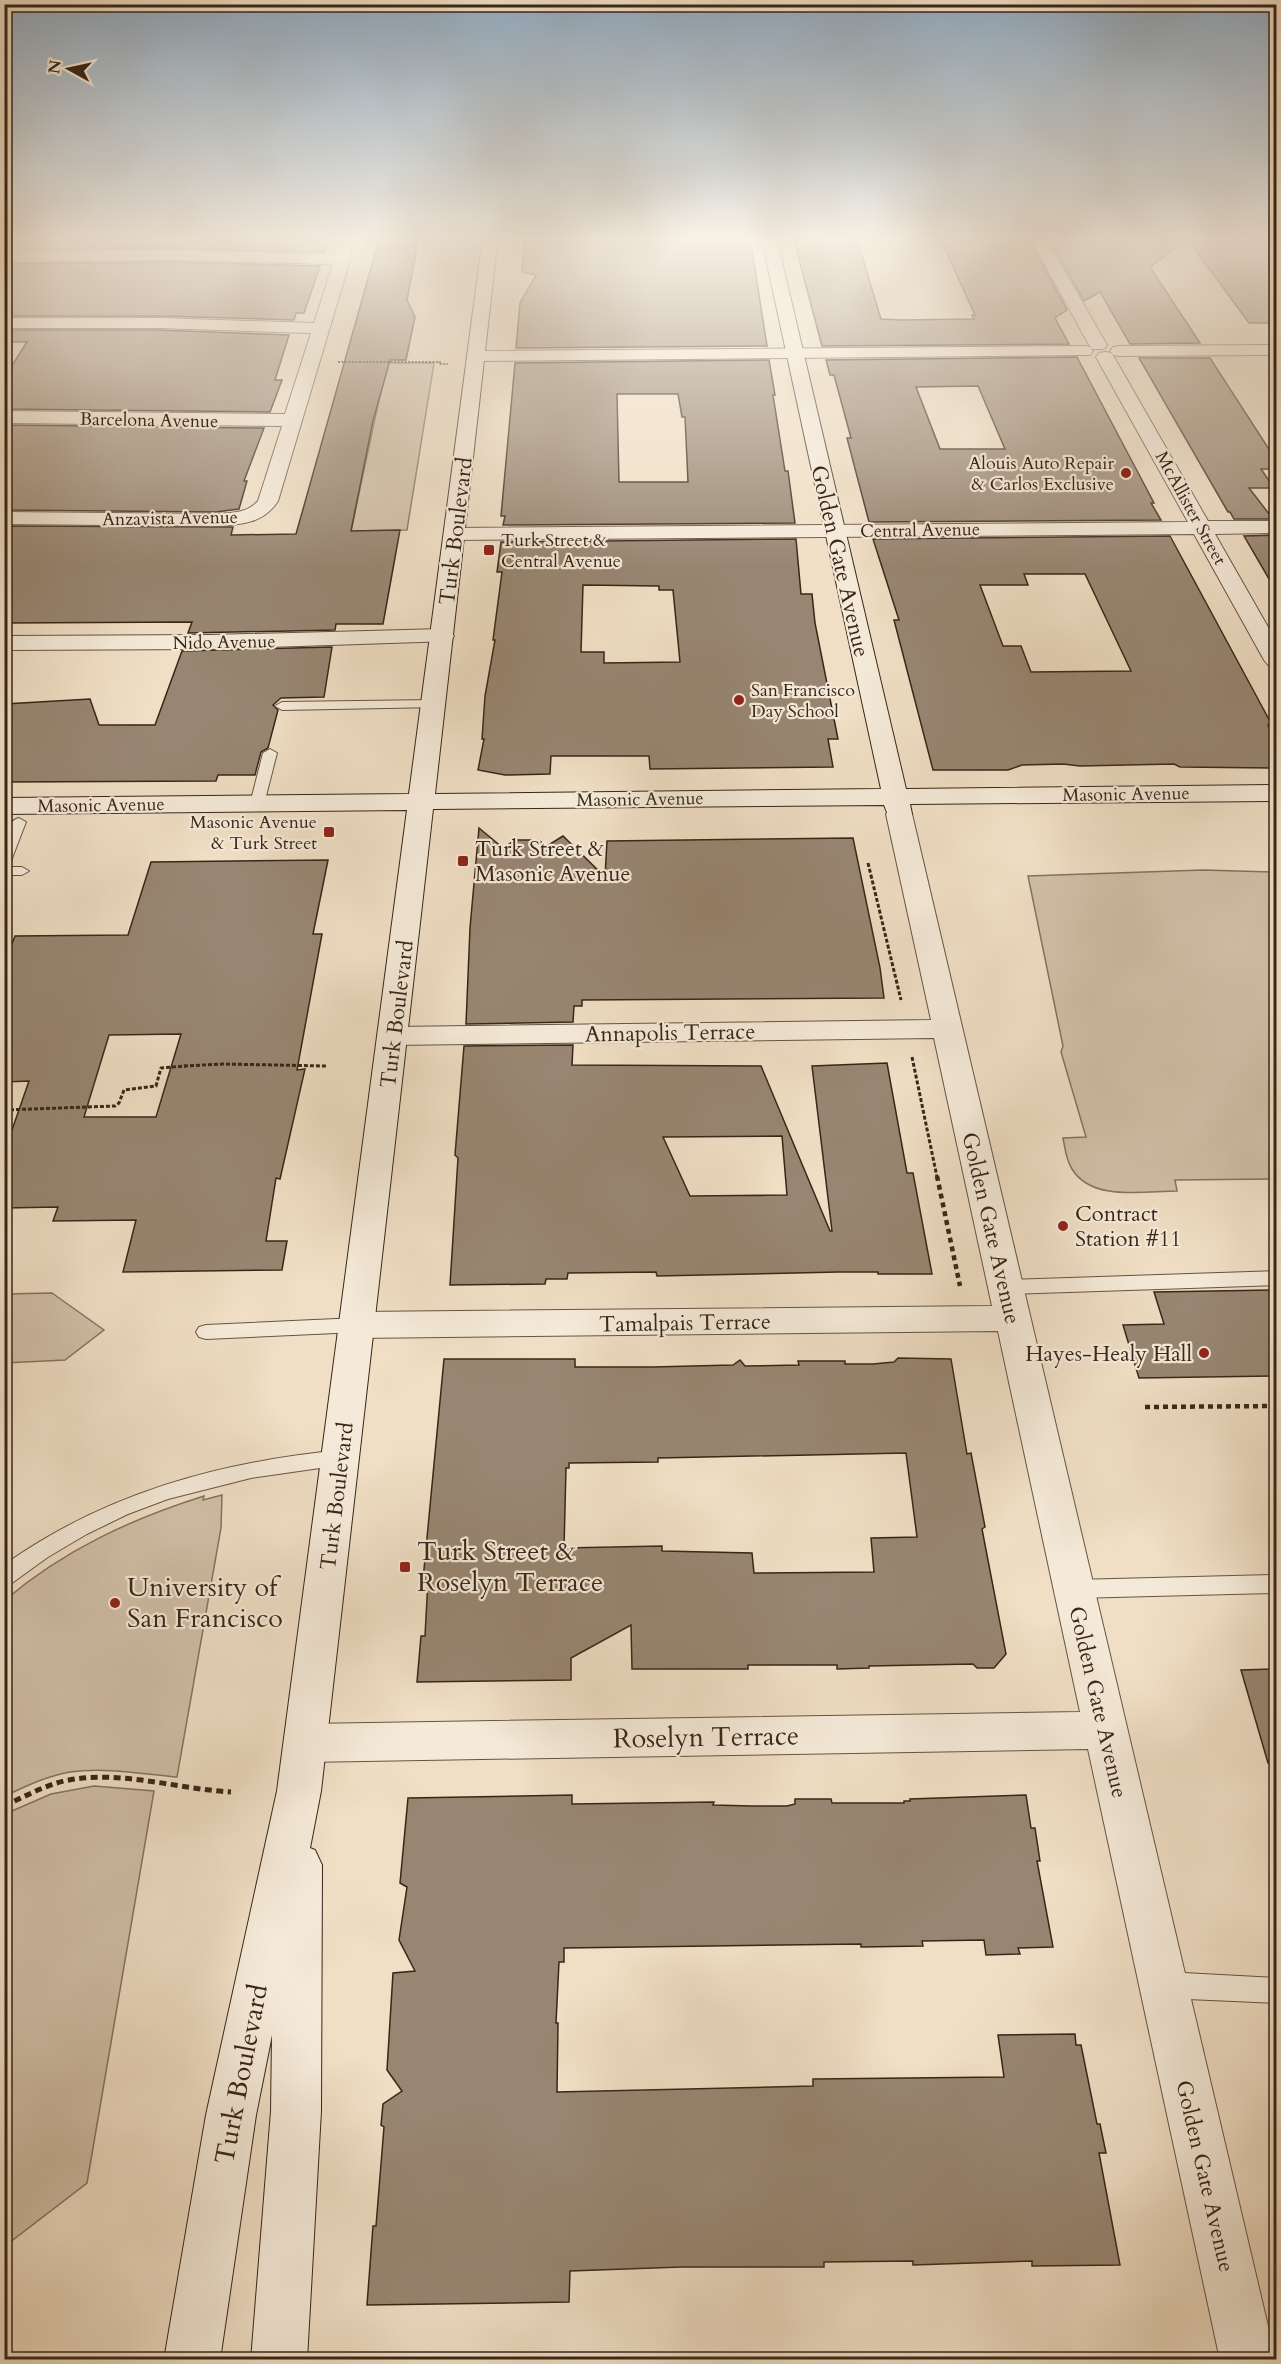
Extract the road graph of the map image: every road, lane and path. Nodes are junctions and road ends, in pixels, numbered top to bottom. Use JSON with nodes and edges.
{"nodes":[{"id":1,"x":315,"y":346,"type":"edge"},
{"id":2,"x":478,"y":346,"type":"edge"},
{"id":3,"x":793,"y":346,"type":"edge"},
{"id":4,"x":1099,"y":346,"type":"edge"},
{"id":5,"x":1276,"y":350,"type":"edge"},
{"id":6,"x":1102,"y":351,"type":"junction"},
{"id":7,"x":794,"y":353,"type":"junction"},
{"id":8,"x":477,"y":356,"type":"junction"},
{"id":9,"x":367,"y":362,"type":"dead end"},
{"id":10,"x":427,"y":362,"type":"dead end"},
{"id":11,"x":4,"y":417,"type":"edge"},
{"id":12,"x":293,"y":420,"type":"junction"},
{"id":13,"x":4,"y":518,"type":"edge"},
{"id":14,"x":1276,"y":527,"type":"edge"},
{"id":15,"x":1202,"y":528,"type":"junction"},
{"id":16,"x":834,"y":531,"type":"junction"},
{"id":17,"x":455,"y":534,"type":"junction"},
{"id":18,"x":443,"y":636,"type":"junction"},
{"id":19,"x":4,"y":643,"type":"edge"},
{"id":20,"x":1276,"y":660,"type":"edge"},
{"id":21,"x":434,"y":705,"type":"junction"},
{"id":22,"x":282,"y":706,"type":"dead end"},
{"id":23,"x":270,"y":753,"type":"dead end"},
{"id":24,"x":1276,"y":793,"type":"edge"},
{"id":25,"x":257,"y":804,"type":"junction"},
{"id":26,"x":897,"y":805,"type":"junction"},
{"id":27,"x":422,"y":810,"type":"junction"},
{"id":28,"x":1276,"y":810,"type":"edge"},
{"id":29,"x":9,"y":817,"type":"edge"},
{"id":30,"x":4,"y":861,"type":"edge"},
{"id":31,"x":868,"y":863,"type":"dead end"},
{"id":32,"x":22,"y":871,"type":"dead end"},
{"id":33,"x":4,"y":872,"type":"edge"},
{"id":34,"x":903,"y":1006,"type":"dead end"},
{"id":35,"x":947,"y":1029,"type":"junction"},
{"id":36,"x":393,"y":1036,"type":"junction"},
{"id":37,"x":911,"y":1054,"type":"dead end"},
{"id":38,"x":326,"y":1066,"type":"dead end"},
{"id":39,"x":4,"y":1110,"type":"edge"},
{"id":40,"x":1276,"y":1278,"type":"edge"},
{"id":41,"x":949,"y":1286,"type":"dead end"},
{"id":42,"x":1009,"y":1302,"type":"junction"},
{"id":43,"x":358,"y":1325,"type":"junction"},
{"id":44,"x":207,"y":1332,"type":"dead end"},
{"id":45,"x":1276,"y":1406,"type":"edge"},
{"id":46,"x":1145,"y":1407,"type":"dead end"},
{"id":47,"x":341,"y":1458,"type":"junction"},
{"id":48,"x":4,"y":1577,"type":"edge"},
{"id":49,"x":1276,"y":1584,"type":"edge"},
{"id":50,"x":1074,"y":1589,"type":"junction"},
{"id":51,"x":1106,"y":1730,"type":"junction"},
{"id":52,"x":306,"y":1743,"type":"junction"},
{"id":53,"x":300,"y":1791,"type":"junction"},
{"id":54,"x":231,"y":1792,"type":"dead end"},
{"id":55,"x":4,"y":1806,"type":"edge"},
{"id":56,"x":1164,"y":1985,"type":"junction"},
{"id":57,"x":1276,"y":1991,"type":"edge"},
{"id":58,"x":192,"y":2360,"type":"edge"},
{"id":59,"x":279,"y":2360,"type":"edge"},
{"id":60,"x":1248,"y":2360,"type":"edge"}],
"edges":[{"from":1,"to":12,"type":"street","name":"Anzavista Avenue"},
{"from":2,"to":8,"type":"street","name":"Turk Boulevard"},
{"from":3,"to":7,"type":"street","name":"Golden Gate Avenue"},
{"from":4,"to":6,"type":"street","name":"McAllister Street"},
{"from":5,"to":6,"type":"street"},
{"from":6,"to":7,"type":"street"},
{"from":6,"to":15,"type":"street","name":"McAllister Street"},
{"from":7,"to":8,"type":"street"},
{"from":7,"to":16,"type":"street","name":"Golden Gate Avenue"},
{"from":8,"to":17,"type":"street","name":"Turk Boulevard"},
{"from":9,"to":10,"type":"path"},
{"from":11,"to":12,"type":"street","name":"Barcelona Avenue"},
{"from":12,"to":13,"type":"street","name":"Anzavista Avenue"},
{"from":14,"to":15,"type":"street","name":"Central Avenue"},
{"from":15,"to":16,"type":"street","name":"Central Avenue"},
{"from":15,"to":20,"type":"street","name":"McAllister Street"},
{"from":16,"to":17,"type":"street","name":"Central Avenue"},
{"from":16,"to":26,"type":"street","name":"Golden Gate Avenue"},
{"from":17,"to":18,"type":"street","name":"Turk Boulevard"},
{"from":18,"to":19,"type":"street","name":"Nido Avenue"},
{"from":18,"to":21,"type":"street","name":"Turk Boulevard"},
{"from":21,"to":22,"type":"lane"},
{"from":21,"to":27,"type":"street","name":"Turk Boulevard"},
{"from":23,"to":25,"type":"lane"},
{"from":24,"to":26,"type":"street","name":"Masonic Avenue"},
{"from":25,"to":27,"type":"street","name":"Masonic Avenue"},
{"from":25,"to":29,"type":"street","name":"Masonic Avenue"},
{"from":26,"to":27,"type":"street","name":"Masonic Avenue"},
{"from":26,"to":28,"type":"street","name":"Masonic Avenue"},
{"from":26,"to":35,"type":"street","name":"Golden Gate Avenue"},
{"from":27,"to":29,"type":"street","name":"Masonic Avenue"},
{"from":27,"to":36,"type":"street","name":"Turk Boulevard"},
{"from":29,"to":30,"type":"lane"},
{"from":31,"to":34,"type":"path"},
{"from":32,"to":33,"type":"lane"},
{"from":35,"to":36,"type":"street","name":"Annapolis Terrace"},
{"from":35,"to":42,"type":"street","name":"Golden Gate Avenue"},
{"from":36,"to":43,"type":"street","name":"Turk Boulevard"},
{"from":37,"to":41,"type":"path"},
{"from":38,"to":39,"type":"path"},
{"from":40,"to":42,"type":"lane"},
{"from":42,"to":43,"type":"street","name":"Tamalpais Terrace"},
{"from":42,"to":50,"type":"street","name":"Golden Gate Avenue"},
{"from":43,"to":44,"type":"lane"},
{"from":43,"to":47,"type":"street","name":"Turk Boulevard"},
{"from":45,"to":46,"type":"path"},
{"from":47,"to":48,"type":"lane"},
{"from":47,"to":52,"type":"street","name":"Turk Boulevard"},
{"from":49,"to":50,"type":"lane"},
{"from":50,"to":51,"type":"street","name":"Golden Gate Avenue"},
{"from":51,"to":52,"type":"street","name":"Roselyn Terrace"},
{"from":51,"to":56,"type":"street","name":"Golden Gate Avenue"},
{"from":52,"to":53,"type":"street","name":"Turk Boulevard"},
{"from":53,"to":58,"type":"street","name":"Turk Boulevard"},
{"from":53,"to":59,"type":"street","name":"Turk Boulevard"},
{"from":54,"to":55,"type":"path"},
{"from":56,"to":57,"type":"lane"},
{"from":56,"to":60,"type":"street","name":"Golden Gate Avenue"}]}
